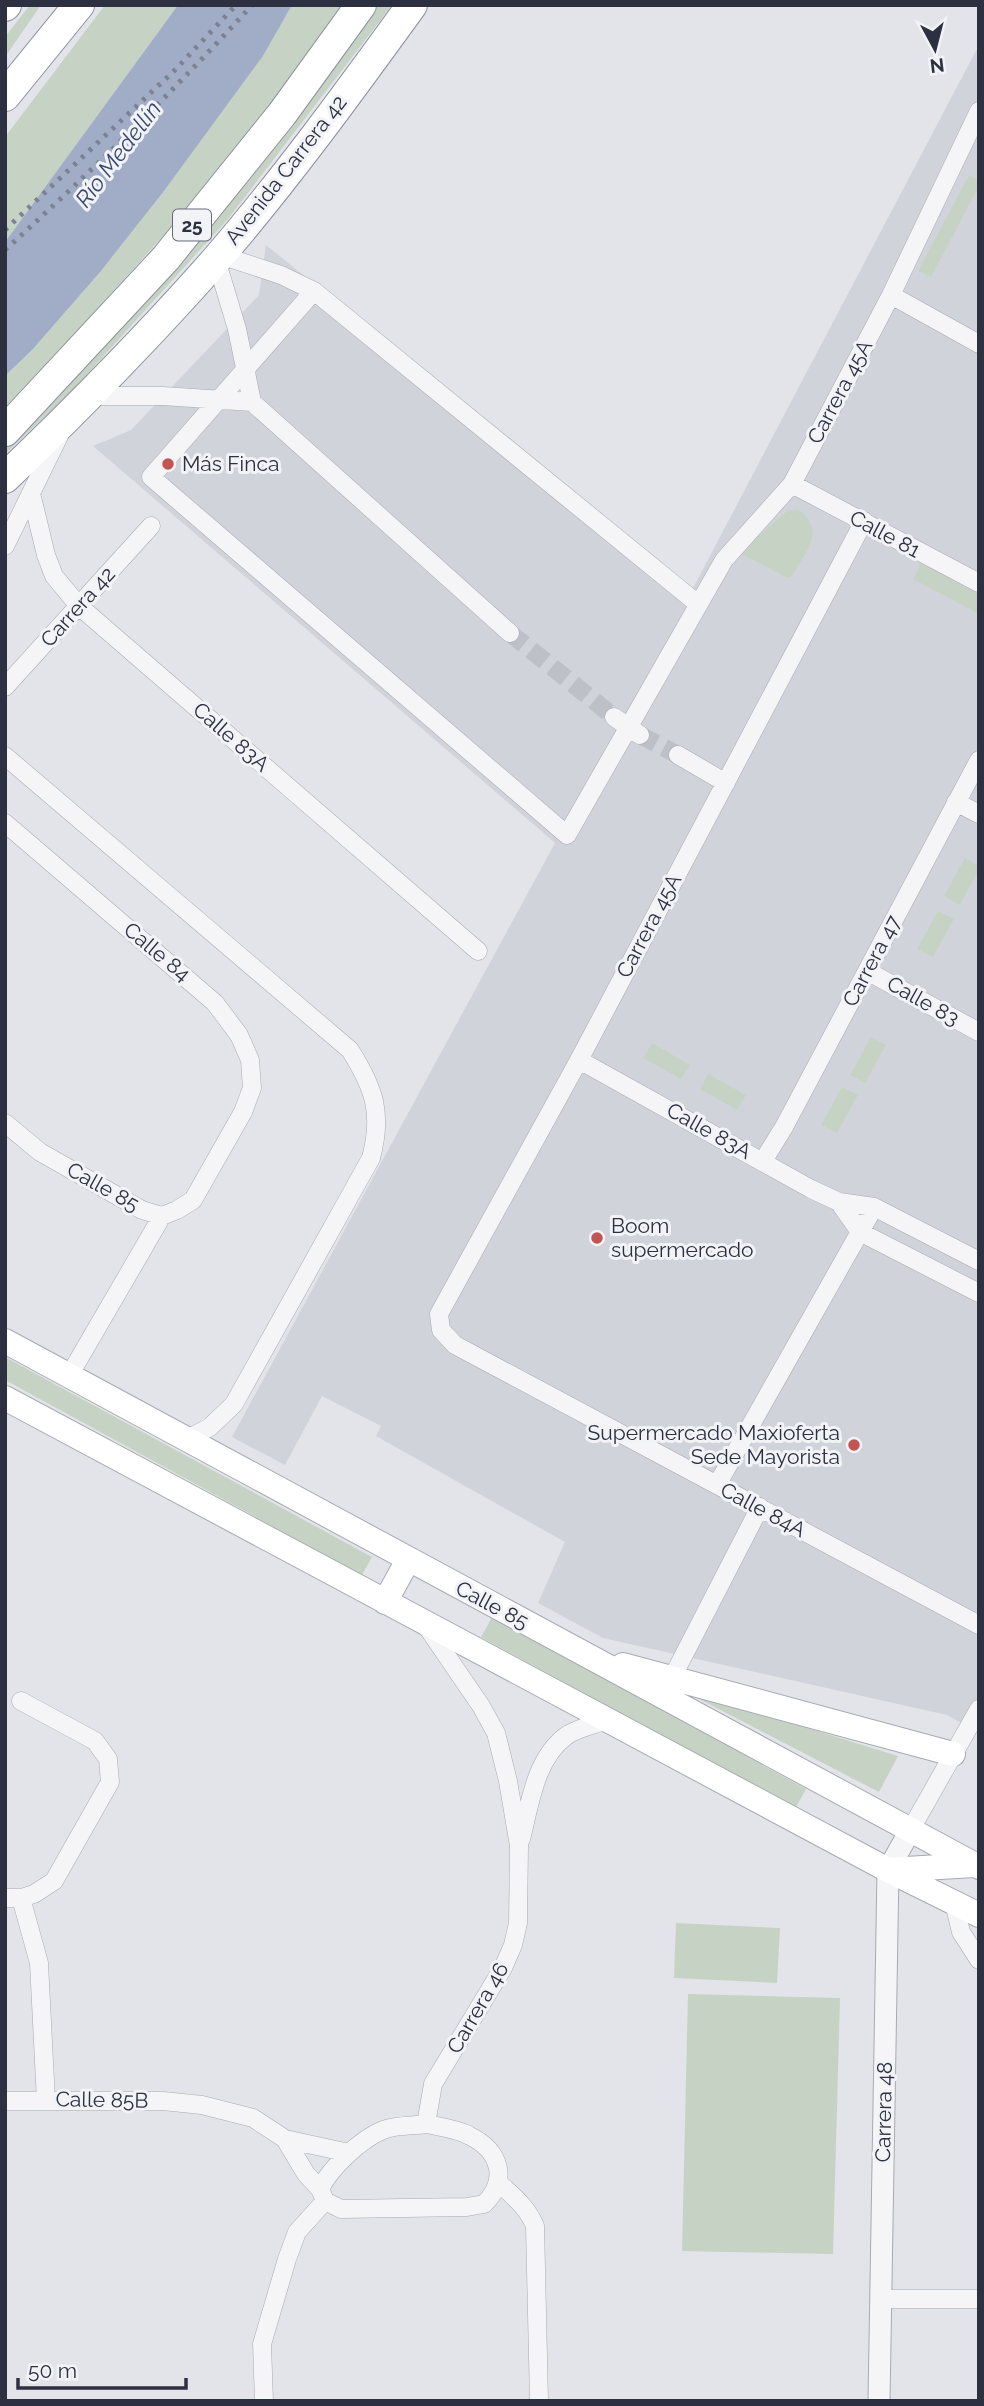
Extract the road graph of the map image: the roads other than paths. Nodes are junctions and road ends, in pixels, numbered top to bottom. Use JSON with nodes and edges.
{"nodes":[{"id":1,"x":69,"y":5,"type":"edge"},
{"id":2,"x":79,"y":5,"type":"edge"},
{"id":3,"x":361,"y":5,"type":"edge"},
{"id":4,"x":412,"y":5,"type":"edge"},
{"id":5,"x":51,"y":41,"type":"junction"},
{"id":6,"x":5,"y":96,"type":"edge"},
{"id":7,"x":978,"y":115,"type":"edge"},
{"id":8,"x":218,"y":257,"type":"junction"},
{"id":9,"x":314,"y":291,"type":"junction"},
{"id":10,"x":891,"y":295,"type":"junction"},
{"id":11,"x":979,"y":344,"type":"edge"},
{"id":12,"x":246,"y":368,"type":"junction"},
{"id":13,"x":91,"y":396,"type":"junction"},
{"id":14,"x":219,"y":399,"type":"junction"},
{"id":15,"x":252,"y":402,"type":"junction"},
{"id":16,"x":68,"y":418,"type":"junction"},
{"id":17,"x":5,"y":431,"type":"edge"},
{"id":18,"x":5,"y":478,"type":"edge"},
{"id":19,"x":792,"y":484,"type":"junction"},
{"id":20,"x":31,"y":493,"type":"junction"},
{"id":21,"x":864,"y":522,"type":"junction"},
{"id":22,"x":151,"y":526,"type":"dead end"},
{"id":23,"x":5,"y":546,"type":"edge"},
{"id":24,"x":979,"y":583,"type":"edge"},
{"id":25,"x":698,"y":604,"type":"junction"},
{"id":26,"x":79,"y":606,"type":"junction"},
{"id":27,"x":510,"y":632,"type":"tunnel mouth"},
{"id":28,"x":5,"y":687,"type":"edge"},
{"id":29,"x":678,"y":755,"type":"tunnel mouth"},
{"id":30,"x":5,"y":756,"type":"edge"},
{"id":31,"x":979,"y":760,"type":"edge"},
{"id":32,"x":726,"y":783,"type":"junction"},
{"id":33,"x":956,"y":802,"type":"junction"},
{"id":34,"x":979,"y":814,"type":"edge"},
{"id":35,"x":5,"y":823,"type":"edge"},
{"id":36,"x":478,"y":951,"type":"dead end"},
{"id":37,"x":867,"y":971,"type":"junction"},
{"id":38,"x":979,"y":1032,"type":"edge"},
{"id":39,"x":579,"y":1060,"type":"junction"},
{"id":40,"x":243,"y":1112,"type":"joint"},
{"id":41,"x":5,"y":1123,"type":"edge"},
{"id":42,"x":763,"y":1161,"type":"junction"},
{"id":43,"x":839,"y":1202,"type":"junction"},
{"id":44,"x":874,"y":1207,"type":"junction"},
{"id":45,"x":162,"y":1216,"type":"junction"},
{"id":46,"x":860,"y":1231,"type":"junction"},
{"id":47,"x":979,"y":1261,"type":"edge"},
{"id":48,"x":979,"y":1293,"type":"edge"},
{"id":49,"x":441,"y":1330,"type":"joint"},
{"id":50,"x":5,"y":1341,"type":"edge"},
{"id":51,"x":69,"y":1376,"type":"junction"},
{"id":52,"x":5,"y":1398,"type":"edge"},
{"id":53,"x":186,"y":1440,"type":"junction"},
{"id":54,"x":717,"y":1485,"type":"junction"},
{"id":55,"x":760,"y":1507,"type":"junction"},
{"id":56,"x":408,"y":1560,"type":"junction"},
{"id":57,"x":385,"y":1602,"type":"junction"},
{"id":58,"x":424,"y":1623,"type":"junction"},
{"id":59,"x":979,"y":1625,"type":"edge"},
{"id":60,"x":582,"y":1653,"type":"junction"},
{"id":61,"x":672,"y":1678,"type":"junction"},
{"id":62,"x":21,"y":1701,"type":"dead end"},
{"id":63,"x":979,"y":1709,"type":"edge"},
{"id":64,"x":607,"y":1720,"type":"junction"},
{"id":65,"x":954,"y":1754,"type":"junction"},
{"id":66,"x":911,"y":1829,"type":"junction"},
{"id":67,"x":519,"y":1846,"type":"junction"},
{"id":68,"x":977,"y":1863,"type":"edge"},
{"id":69,"x":888,"y":1870,"type":"junction"},
{"id":70,"x":13,"y":1898,"type":"edge"},
{"id":71,"x":954,"y":1903,"type":"junction"},
{"id":72,"x":979,"y":1915,"type":"edge"},
{"id":73,"x":979,"y":1960,"type":"edge"},
{"id":74,"x":5,"y":2101,"type":"edge"},
{"id":75,"x":46,"y":2101,"type":"junction"},
{"id":76,"x":426,"y":2124,"type":"junction"},
{"id":77,"x":285,"y":2139,"type":"junction"},
{"id":78,"x":349,"y":2153,"type":"junction"},
{"id":79,"x":499,"y":2183,"type":"junction"},
{"id":80,"x":322,"y":2195,"type":"junction"},
{"id":81,"x":881,"y":2299,"type":"junction"},
{"id":82,"x":979,"y":2299,"type":"edge"},
{"id":83,"x":264,"y":2401,"type":"edge"},
{"id":84,"x":539,"y":2401,"type":"edge"},
{"id":85,"x":879,"y":2401,"type":"edge"}],
"edges":[{"from":1,"to":5,"type":"highway"},
{"from":2,"to":5,"type":"highway"},
{"from":3,"to":17,"type":"highway","name":"Avenida Carrera 42","number":"25"},
{"from":4,"to":8,"type":"highway","name":"Avenida Carrera 42","number":"25"},
{"from":5,"to":6,"type":"highway"},
{"from":7,"to":10,"type":"street","name":"Carrera 45A"},
{"from":8,"to":9,"type":"street"},
{"from":8,"to":12,"type":"street"},
{"from":8,"to":13,"type":"highway","name":"Avenida Carrera 42","number":"25"},
{"from":9,"to":12,"type":"street"},
{"from":9,"to":25,"type":"street"},
{"from":10,"to":11,"type":"street"},
{"from":10,"to":19,"type":"street","name":"Carrera 45A"},
{"from":12,"to":14,"type":"street"},
{"from":12,"to":15,"type":"street"},
{"from":13,"to":14,"type":"street"},
{"from":13,"to":16,"type":"highway","name":"Avenida Carrera 42","number":"25"},
{"from":14,"to":15,"type":"street"},
{"from":14,"to":25,"type":"street","name":"Carrera 45A"},
{"from":15,"to":27,"type":"street"},
{"from":16,"to":18,"type":"highway","name":"Avenida Carrera 42","number":"25"},
{"from":16,"to":20,"type":"street"},
{"from":19,"to":21,"type":"street","name":"Calle 81"},
{"from":19,"to":25,"type":"street","name":"Carrera 45A"},
{"from":20,"to":23,"type":"street"},
{"from":20,"to":26,"type":"street","name":"Calle 83A"},
{"from":21,"to":24,"type":"street","name":"Calle 81"},
{"from":21,"to":32,"type":"street","name":"Carrera 45A"},
{"from":22,"to":26,"type":"street","name":"Carrera 42"},
{"from":26,"to":28,"type":"street","name":"Carrera 42"},
{"from":26,"to":36,"type":"street","name":"Calle 83A"},
{"from":29,"to":32,"type":"street"},
{"from":30,"to":53,"type":"street"},
{"from":31,"to":33,"type":"street","name":"Carrera 47"},
{"from":32,"to":39,"type":"street","name":"Carrera 45A"},
{"from":33,"to":34,"type":"street"},
{"from":33,"to":37,"type":"street","name":"Carrera 47"},
{"from":35,"to":40,"type":"street","name":"Calle 84"},
{"from":37,"to":38,"type":"street","name":"Calle 83"},
{"from":37,"to":42,"type":"street","name":"Carrera 47"},
{"from":39,"to":42,"type":"street","name":"Calle 83A"},
{"from":39,"to":49,"type":"street","name":"Carrera 45A"},
{"from":40,"to":45,"type":"street","name":"Calle 85"},
{"from":41,"to":45,"type":"street","name":"Calle 85"},
{"from":42,"to":43,"type":"street","name":"Calle 83A"},
{"from":43,"to":44,"type":"street","name":"Calle 83A"},
{"from":43,"to":46,"type":"street","name":"Calle 83A"},
{"from":44,"to":46,"type":"street"},
{"from":44,"to":47,"type":"street","name":"Calle 83A"},
{"from":45,"to":51,"type":"street"},
{"from":46,"to":48,"type":"street","name":"Calle 83A"},
{"from":46,"to":54,"type":"street"},
{"from":49,"to":54,"type":"street","name":"Calle 84A"},
{"from":50,"to":51,"type":"main road","name":"Calle 85"},
{"from":51,"to":53,"type":"main road","name":"Calle 85"},
{"from":52,"to":57,"type":"main road"},
{"from":53,"to":56,"type":"main road","name":"Calle 85"},
{"from":54,"to":55,"type":"street","name":"Calle 84A"},
{"from":55,"to":59,"type":"street","name":"Calle 84A"},
{"from":55,"to":61,"type":"street"},
{"from":56,"to":57,"type":"main road"},
{"from":56,"to":60,"type":"main road","name":"Calle 85"},
{"from":57,"to":58,"type":"main road"},
{"from":58,"to":64,"type":"main road"},
{"from":58,"to":67,"type":"street"},
{"from":60,"to":61,"type":"main road"},
{"from":60,"to":66,"type":"main road","name":"Calle 85"},
{"from":61,"to":65,"type":"main road"},
{"from":62,"to":70,"type":"street"},
{"from":63,"to":65,"type":"street"},
{"from":64,"to":67,"type":"street"},
{"from":64,"to":69,"type":"main road"},
{"from":65,"to":66,"type":"street"},
{"from":66,"to":68,"type":"main road","name":"Calle 85"},
{"from":66,"to":69,"type":"street","name":"Carrera 48"},
{"from":67,"to":76,"type":"street","name":"Carrera 46"},
{"from":68,"to":69,"type":"main road"},
{"from":69,"to":71,"type":"main road"},
{"from":69,"to":81,"type":"street","name":"Carrera 48"},
{"from":70,"to":75,"type":"street","name":"Calle 85B"},
{"from":71,"to":72,"type":"main road"},
{"from":71,"to":73,"type":"street"},
{"from":74,"to":75,"type":"street"},
{"from":75,"to":77,"type":"street","name":"Calle 85B"},
{"from":76,"to":78,"type":"street"},
{"from":76,"to":79,"type":"street"},
{"from":77,"to":78,"type":"street","name":"Calle 85B"},
{"from":77,"to":80,"type":"street","name":"Calle 85B"},
{"from":78,"to":80,"type":"street"},
{"from":79,"to":80,"type":"street"},
{"from":79,"to":84,"type":"street"},
{"from":80,"to":83,"type":"street"},
{"from":81,"to":82,"type":"street"},
{"from":81,"to":85,"type":"street","name":"Carrera 48"}]}
